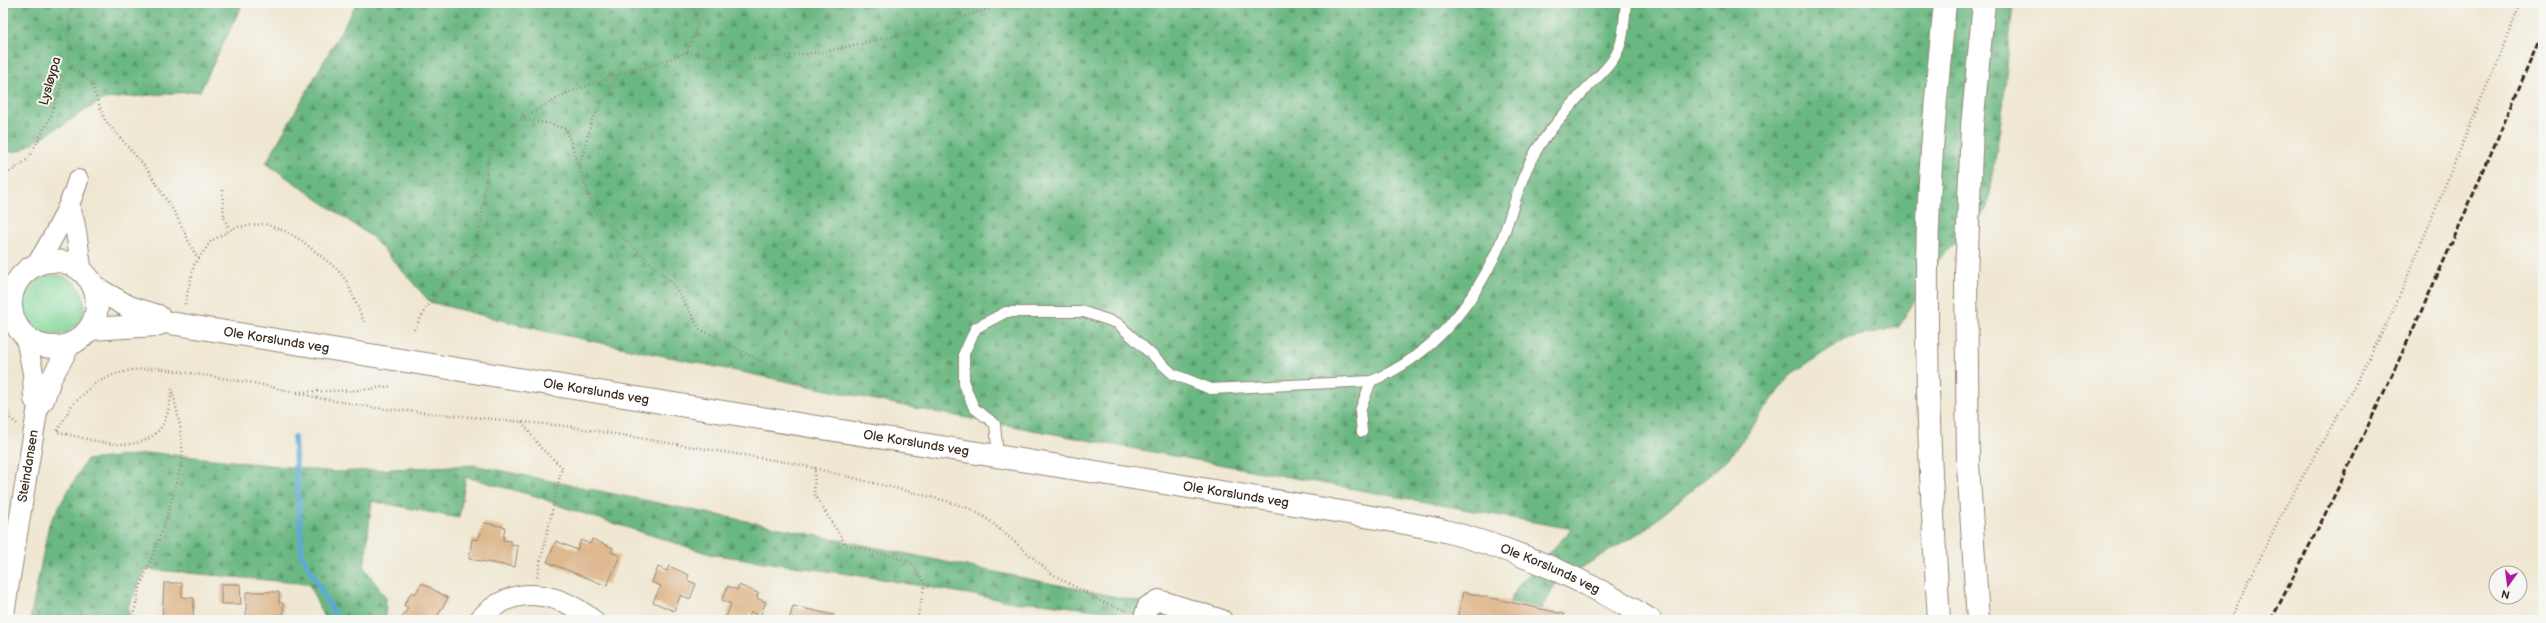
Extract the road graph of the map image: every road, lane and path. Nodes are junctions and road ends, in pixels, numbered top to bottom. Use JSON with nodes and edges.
{"nodes":[{"id":1,"x":73,"y":3,"type":"edge"},
{"id":2,"x":692,"y":3,"type":"edge"},
{"id":3,"x":1069,"y":3,"type":"edge"},
{"id":4,"x":1626,"y":3,"type":"edge"},
{"id":5,"x":1945,"y":3,"type":"edge"},
{"id":6,"x":1984,"y":3,"type":"edge"},
{"id":7,"x":2521,"y":3,"type":"edge"},
{"id":8,"x":1001,"y":4,"type":"edge"},
{"id":9,"x":687,"y":52,"type":"junction"},
{"id":10,"x":68,"y":65,"type":"junction"},
{"id":11,"x":618,"y":74,"type":"junction"},
{"id":12,"x":520,"y":120,"type":"junction"},
{"id":13,"x":579,"y":167,"type":"junction"},
{"id":14,"x":3,"y":177,"type":"edge"},
{"id":15,"x":78,"y":180,"type":"dead end"},
{"id":16,"x":222,"y":190,"type":"dead end"},
{"id":17,"x":69,"y":208,"type":"junction"},
{"id":18,"x":229,"y":229,"type":"junction"},
{"id":19,"x":198,"y":258,"type":"junction"},
{"id":20,"x":20,"y":274,"type":"edge"},
{"id":21,"x":88,"y":279,"type":"junction"},
{"id":22,"x":185,"y":304,"type":"dead end"},
{"id":23,"x":164,"y":322,"type":"junction"},
{"id":24,"x":364,"y":322,"type":"dead end"},
{"id":25,"x":14,"y":324,"type":"edge"},
{"id":26,"x":90,"y":329,"type":"junction"},
{"id":27,"x":414,"y":330,"type":"dead end"},
{"id":28,"x":70,"y":345,"type":"junction"},
{"id":29,"x":1371,"y":381,"type":"junction"},
{"id":30,"x":3,"y":383,"type":"edge"},
{"id":31,"x":392,"y":386,"type":"dead end"},
{"id":32,"x":808,"y":387,"type":"dead end"},
{"id":33,"x":294,"y":392,"type":"junction"},
{"id":34,"x":38,"y":406,"type":"junction"},
{"id":35,"x":522,"y":422,"type":"junction"},
{"id":36,"x":17,"y":424,"type":"dead end"},
{"id":37,"x":1362,"y":432,"type":"dead end"},
{"id":38,"x":998,"y":457,"type":"junction"},
{"id":39,"x":815,"y":467,"type":"junction"},
{"id":40,"x":532,"y":595,"type":"junction"},
{"id":41,"x":1144,"y":618,"type":"edge"},
{"id":42,"x":3,"y":620,"type":"edge"},
{"id":43,"x":134,"y":620,"type":"edge"},
{"id":44,"x":479,"y":620,"type":"edge"},
{"id":45,"x":593,"y":620,"type":"edge"},
{"id":46,"x":918,"y":620,"type":"edge"},
{"id":47,"x":1222,"y":620,"type":"edge"},
{"id":48,"x":1650,"y":620,"type":"edge"},
{"id":49,"x":1940,"y":620,"type":"edge"},
{"id":50,"x":1978,"y":620,"type":"edge"},
{"id":51,"x":2230,"y":620,"type":"edge"}],
"edges":[{"from":1,"to":10,"type":"path","name":"Lysløypa"},
{"from":2,"to":9,"type":"path"},
{"from":3,"to":8,"type":"path"},
{"from":4,"to":29,"type":"lane"},
{"from":5,"to":49,"type":"main road"},
{"from":6,"to":50,"type":"main road"},
{"from":7,"to":51,"type":"path"},
{"from":8,"to":9,"type":"path"},
{"from":9,"to":11,"type":"path"},
{"from":10,"to":14,"type":"path","name":"Lysløypa"},
{"from":10,"to":19,"type":"path"},
{"from":11,"to":12,"type":"path"},
{"from":11,"to":13,"type":"path"},
{"from":12,"to":13,"type":"path"},
{"from":12,"to":27,"type":"path"},
{"from":13,"to":32,"type":"path"},
{"from":15,"to":17,"type":"street"},
{"from":16,"to":18,"type":"path"},
{"from":17,"to":20,"type":"street"},
{"from":17,"to":21,"type":"street"},
{"from":18,"to":19,"type":"path"},
{"from":18,"to":24,"type":"path"},
{"from":19,"to":22,"type":"path"},
{"from":20,"to":21,"type":"main road"},
{"from":20,"to":25,"type":"main road"},
{"from":21,"to":23,"type":"main road","name":"Ole Korslunds veg"},
{"from":21,"to":26,"type":"main road"},
{"from":23,"to":26,"type":"main road","name":"Ole Korslunds veg"},
{"from":23,"to":38,"type":"main road","name":"Ole Korslunds veg"},
{"from":25,"to":28,"type":"main road"},
{"from":25,"to":34,"type":"street","name":"Steindansen"},
{"from":26,"to":28,"type":"main road"},
{"from":28,"to":34,"type":"street","name":"Steindansen"},
{"from":29,"to":37,"type":"lane"},
{"from":29,"to":38,"type":"lane"},
{"from":30,"to":36,"type":"path"},
{"from":31,"to":33,"type":"path"},
{"from":33,"to":35,"type":"path"},
{"from":33,"to":43,"type":"path"},
{"from":34,"to":42,"type":"street","name":"Steindansen"},
{"from":35,"to":39,"type":"path"},
{"from":35,"to":40,"type":"path"},
{"from":38,"to":48,"type":"main road","name":"Ole Korslunds veg"},
{"from":39,"to":41,"type":"path"},
{"from":39,"to":46,"type":"path"},
{"from":40,"to":44,"type":"street"},
{"from":40,"to":45,"type":"street"},
{"from":41,"to":47,"type":"street"}]}
